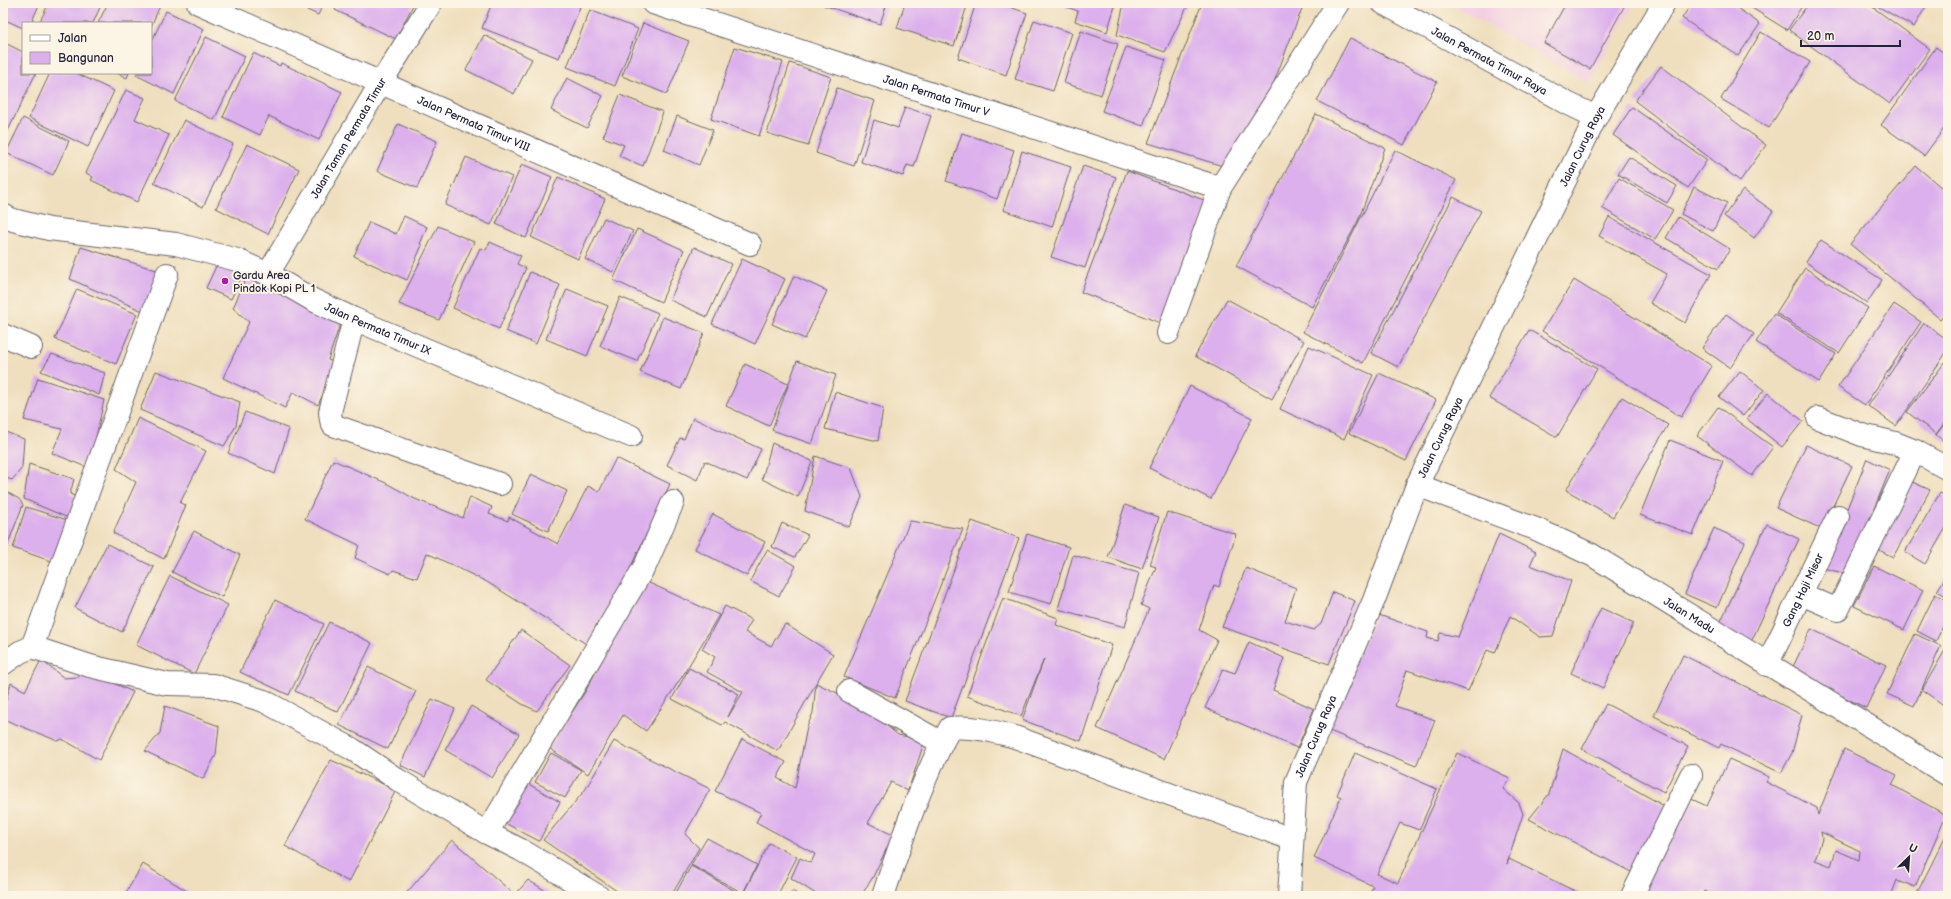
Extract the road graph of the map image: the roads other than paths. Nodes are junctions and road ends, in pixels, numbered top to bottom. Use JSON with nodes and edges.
{"nodes":[{"id":1,"x":198,"y":3,"type":"edge"},
{"id":2,"x":431,"y":3,"type":"edge"},
{"id":3,"x":653,"y":3,"type":"edge"},
{"id":4,"x":1338,"y":3,"type":"edge"},
{"id":5,"x":1383,"y":3,"type":"edge"},
{"id":6,"x":1664,"y":3,"type":"edge"},
{"id":7,"x":380,"y":84,"type":"junction"},
{"id":8,"x":1596,"y":117,"type":"junction"},
{"id":9,"x":1220,"y":188,"type":"junction"},
{"id":10,"x":3,"y":215,"type":"edge"},
{"id":11,"x":750,"y":244,"type":"dead end"},
{"id":12,"x":167,"y":274,"type":"dead end"},
{"id":13,"x":268,"y":274,"type":"junction"},
{"id":14,"x":354,"y":319,"type":"junction"},
{"id":15,"x":1168,"y":333,"type":"dead end"},
{"id":16,"x":3,"y":335,"type":"edge"},
{"id":17,"x":31,"y":347,"type":"dead end"},
{"id":18,"x":1818,"y":418,"type":"dead end"},
{"id":19,"x":630,"y":436,"type":"dead end"},
{"id":20,"x":1915,"y":451,"type":"junction"},
{"id":21,"x":1948,"y":469,"type":"edge"},
{"id":22,"x":500,"y":484,"type":"dead end"},
{"id":23,"x":1416,"y":485,"type":"junction"},
{"id":24,"x":673,"y":502,"type":"dead end"},
{"id":25,"x":1838,"y":516,"type":"dead end"},
{"id":26,"x":1800,"y":594,"type":"junction"},
{"id":27,"x":32,"y":647,"type":"junction"},
{"id":28,"x":3,"y":664,"type":"edge"},
{"id":29,"x":1767,"y":664,"type":"junction"},
{"id":30,"x":849,"y":691,"type":"dead end"},
{"id":31,"x":942,"y":743,"type":"junction"},
{"id":32,"x":1691,"y":775,"type":"dead end"},
{"id":33,"x":1948,"y":775,"type":"edge"},
{"id":34,"x":487,"y":833,"type":"junction"},
{"id":35,"x":1291,"y":839,"type":"junction"},
{"id":36,"x":598,"y":896,"type":"edge"},
{"id":37,"x":883,"y":896,"type":"edge"},
{"id":38,"x":1289,"y":896,"type":"edge"},
{"id":39,"x":1632,"y":896,"type":"edge"}],
"edges":[{"from":1,"to":7,"type":"street","name":"Jalan Permata Timur VIII"},
{"from":2,"to":7,"type":"street","name":"Jalan Taman Permata Timur"},
{"from":3,"to":9,"type":"street","name":"Jalan Permata Timur V"},
{"from":4,"to":9,"type":"street"},
{"from":5,"to":8,"type":"street","name":"Jalan Permata Timur Raya"},
{"from":6,"to":8,"type":"street","name":"Jalan Curug Raya"},
{"from":7,"to":11,"type":"street","name":"Jalan Permata Timur VIII"},
{"from":7,"to":13,"type":"street","name":"Jalan Taman Permata Timur"},
{"from":8,"to":23,"type":"street","name":"Jalan Curug Raya"},
{"from":9,"to":15,"type":"street"},
{"from":10,"to":13,"type":"street","name":"Jalan Permata Timur IX"},
{"from":12,"to":27,"type":"street"},
{"from":13,"to":14,"type":"street","name":"Jalan Permata Timur IX"},
{"from":14,"to":19,"type":"street","name":"Jalan Permata Timur IX"},
{"from":14,"to":22,"type":"street"},
{"from":16,"to":17,"type":"street"},
{"from":18,"to":20,"type":"street"},
{"from":20,"to":21,"type":"street"},
{"from":20,"to":26,"type":"street"},
{"from":23,"to":29,"type":"street","name":"Jalan Madu"},
{"from":23,"to":35,"type":"street","name":"Jalan Curug Raya"},
{"from":24,"to":34,"type":"street"},
{"from":25,"to":26,"type":"street","name":"Gang Haji Misar"},
{"from":26,"to":29,"type":"street","name":"Gang Haji Misar"},
{"from":27,"to":28,"type":"street"},
{"from":27,"to":34,"type":"street"},
{"from":29,"to":33,"type":"street","name":"Jalan Madu"},
{"from":30,"to":31,"type":"street"},
{"from":31,"to":35,"type":"street"},
{"from":31,"to":37,"type":"street"},
{"from":32,"to":39,"type":"street"},
{"from":34,"to":36,"type":"street"},
{"from":35,"to":38,"type":"street","name":"Jalan Curug Raya"}]}
